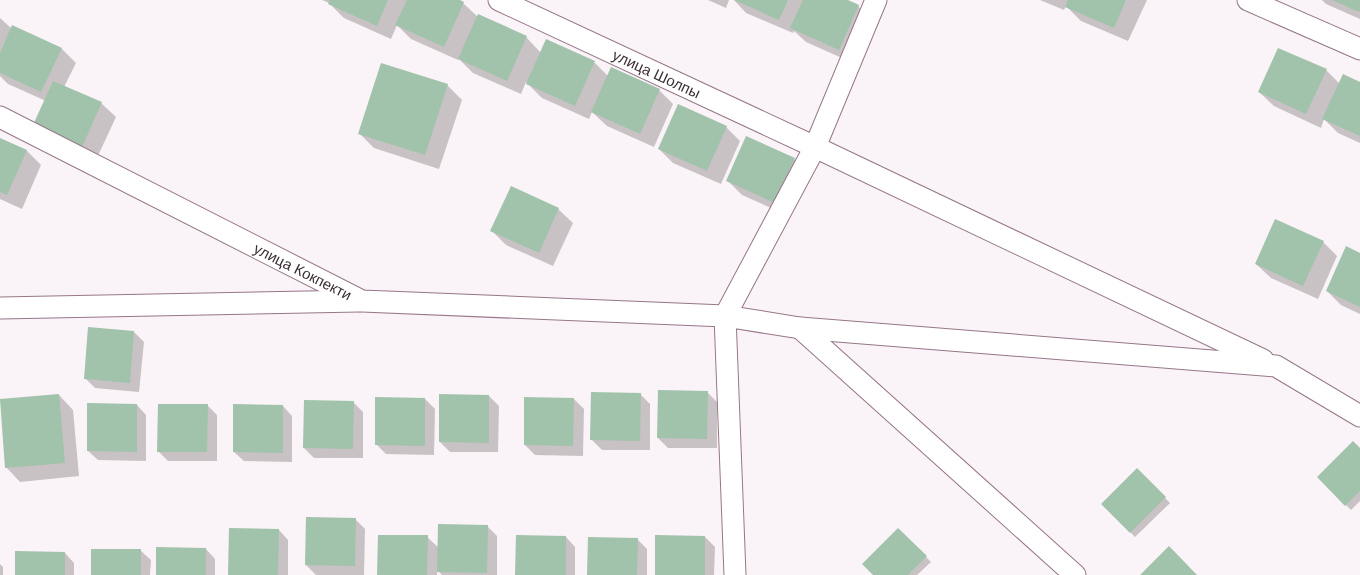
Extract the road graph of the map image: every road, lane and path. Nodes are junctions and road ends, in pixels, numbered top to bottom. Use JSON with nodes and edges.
{"nodes":[{"id":1,"x":499,"y":0,"type":"edge"},
{"id":2,"x":876,"y":0,"type":"edge"},
{"id":3,"x":1248,"y":0,"type":"edge"},
{"id":4,"x":1360,"y":49,"type":"edge"},
{"id":5,"x":0,"y":117,"type":"edge"},
{"id":6,"x":815,"y":147,"type":"junction"},
{"id":7,"x":362,"y":301,"type":"junction"},
{"id":8,"x":0,"y":308,"type":"edge"},
{"id":9,"x":725,"y":316,"type":"junction"},
{"id":10,"x":800,"y":328,"type":"junction"},
{"id":11,"x":1276,"y":366,"type":"junction"},
{"id":12,"x":1360,"y":416,"type":"edge"},
{"id":13,"x":735,"y":575,"type":"edge"},
{"id":14,"x":1075,"y":575,"type":"edge"}],
"edges":[{"from":1,"to":6,"type":"street","name":"улица Шолпы"},
{"from":2,"to":6,"type":"street"},
{"from":3,"to":4,"type":"street"},
{"from":5,"to":7,"type":"street","name":"улица Кокпекти"},
{"from":6,"to":9,"type":"street"},
{"from":6,"to":11,"type":"street","name":"улица Шолпы"},
{"from":7,"to":8,"type":"street"},
{"from":7,"to":9,"type":"street","name":"улица Кокпекти"},
{"from":9,"to":10,"type":"street","name":"улица Кокпекти"},
{"from":9,"to":13,"type":"street"},
{"from":10,"to":11,"type":"street","name":"улица Кокпекти"},
{"from":10,"to":14,"type":"street"},
{"from":11,"to":12,"type":"street","name":"улица Шолпы"}]}
